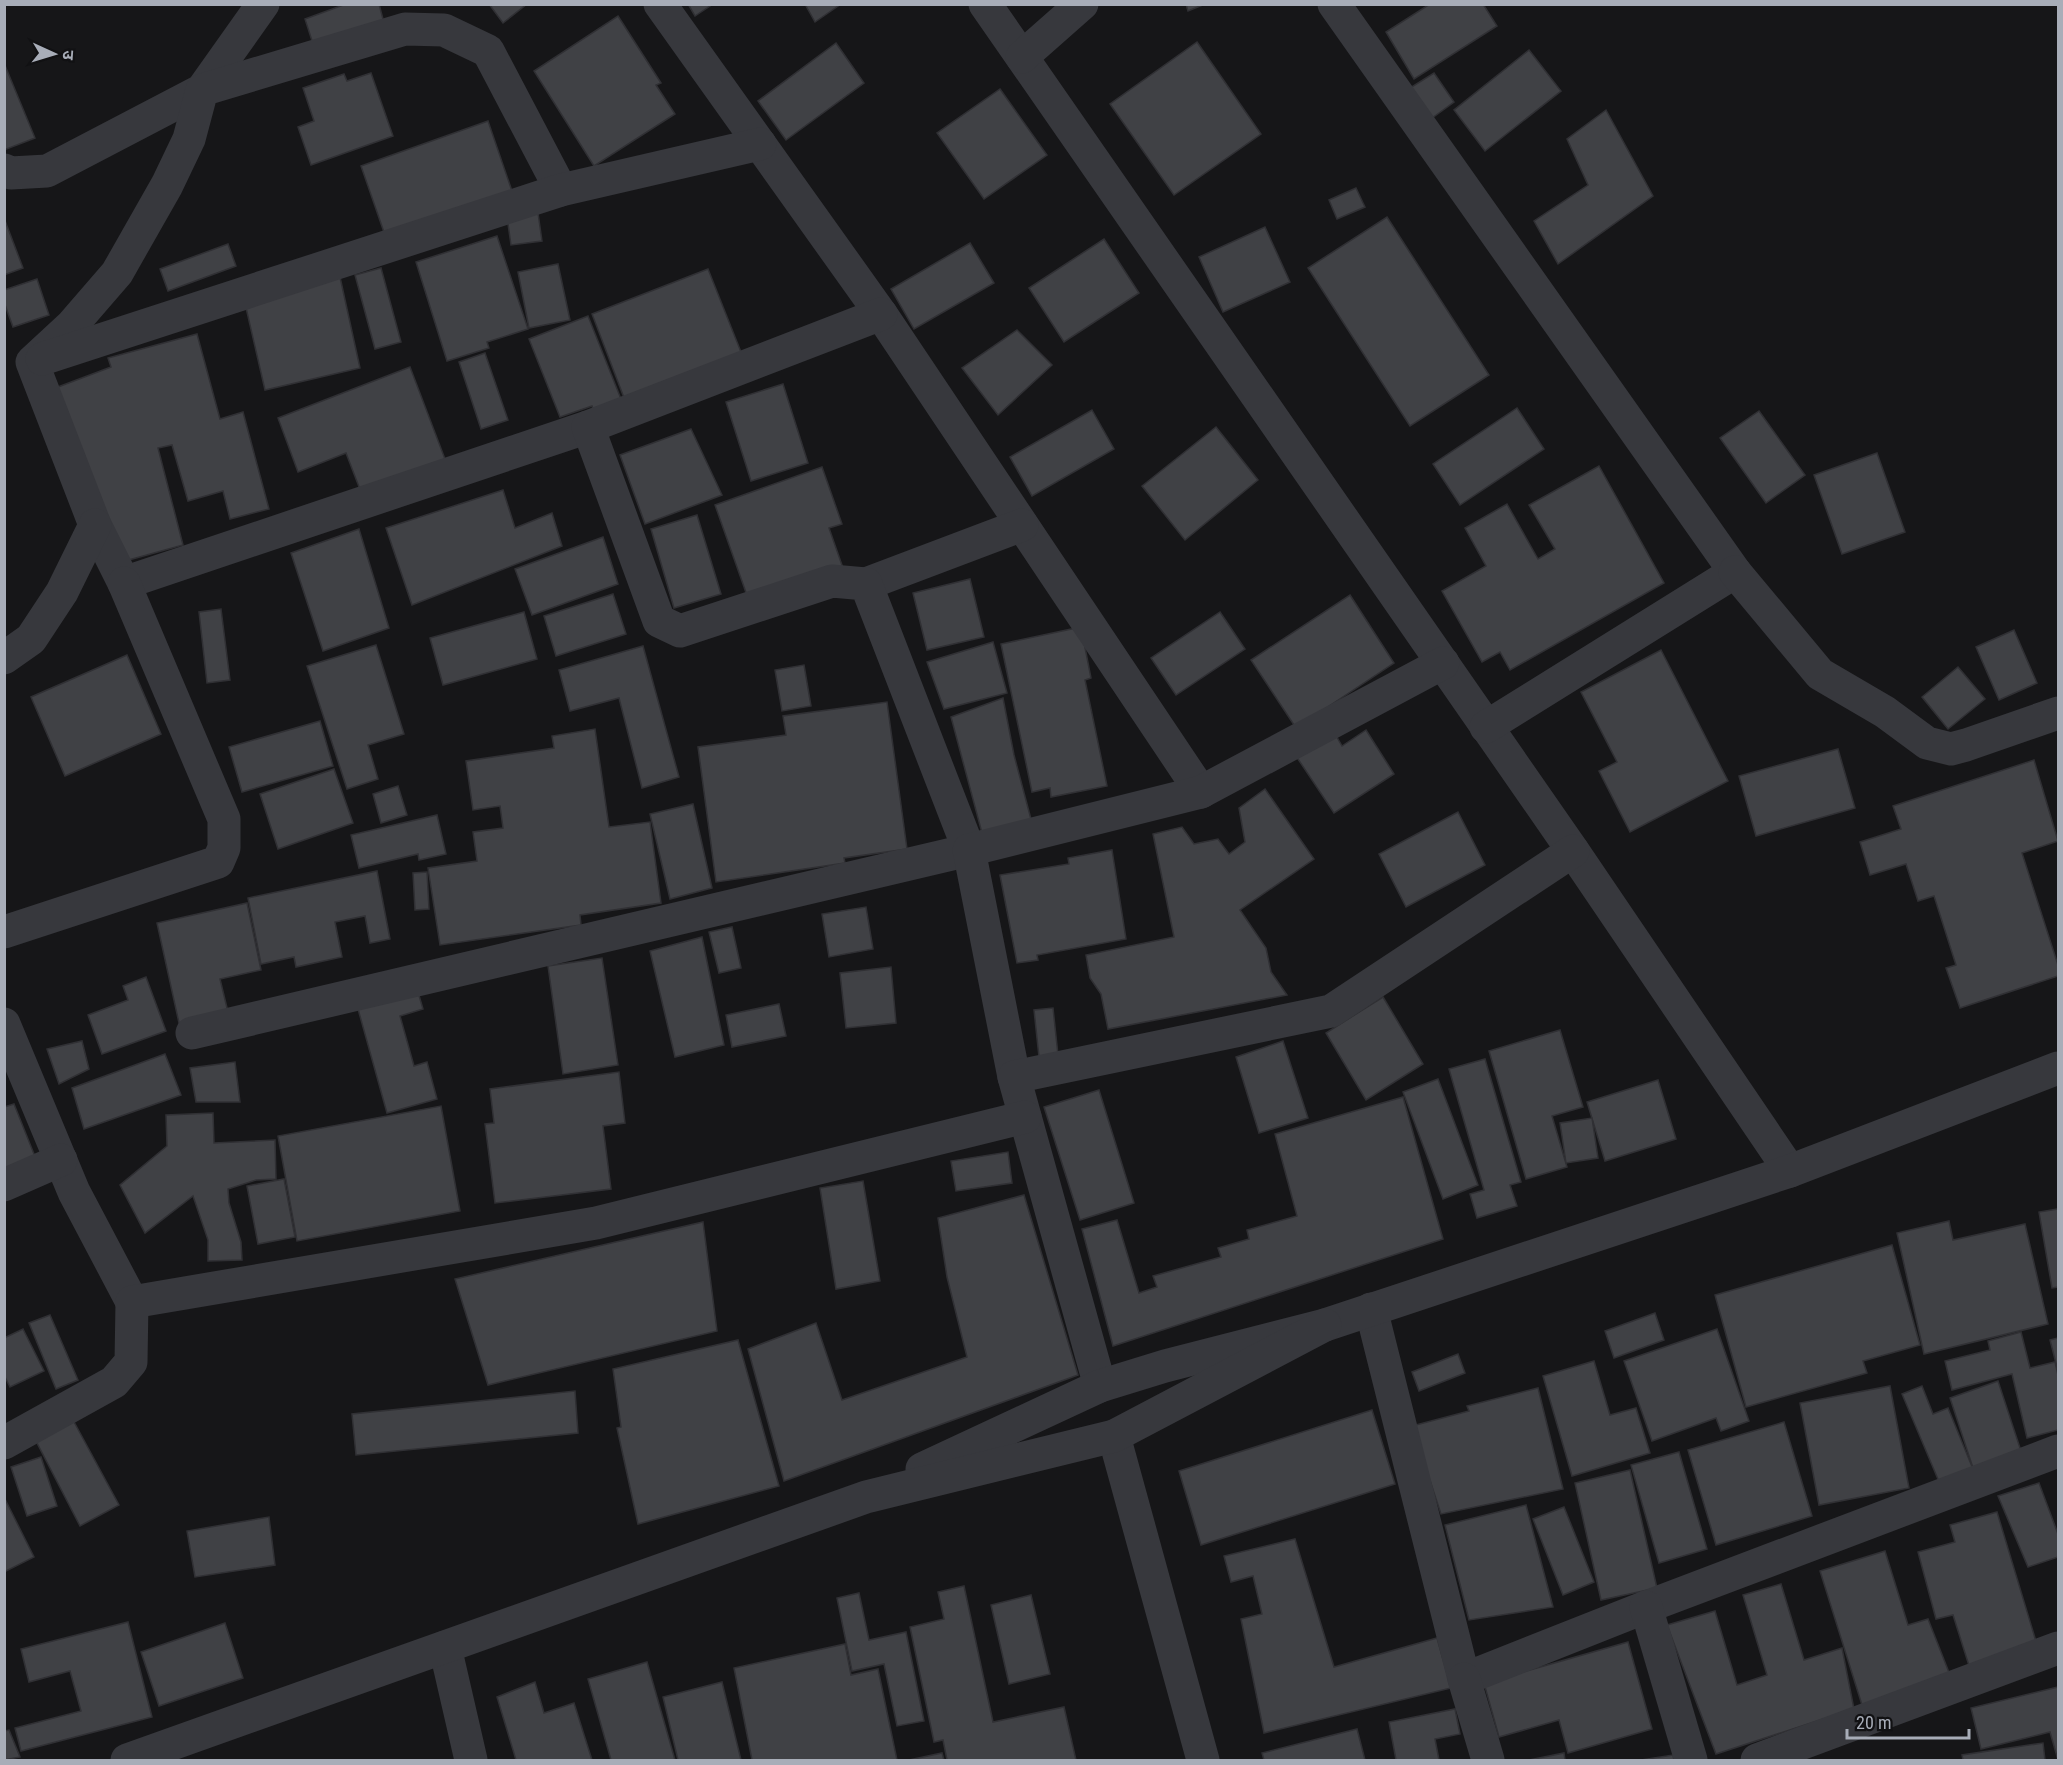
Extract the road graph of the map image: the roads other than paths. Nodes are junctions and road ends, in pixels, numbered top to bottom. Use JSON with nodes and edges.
{"nodes":[{"id":1,"x":263,"y":4,"type":"edge"},
{"id":2,"x":660,"y":4,"type":"edge"},
{"id":3,"x":985,"y":4,"type":"edge"},
{"id":4,"x":1082,"y":4,"type":"edge"},
{"id":5,"x":1334,"y":4,"type":"edge"},
{"id":6,"x":1022,"y":57,"type":"junction"},
{"id":7,"x":202,"y":90,"type":"junction"},
{"id":8,"x":760,"y":144,"type":"junction"},
{"id":9,"x":4,"y":170,"type":"edge"},
{"id":10,"x":561,"y":190,"type":"junction"},
{"id":11,"x":881,"y":314,"type":"junction"},
{"id":12,"x":32,"y":362,"type":"junction"},
{"id":13,"x":588,"y":427,"type":"junction"},
{"id":14,"x":95,"y":525,"type":"junction"},
{"id":15,"x":1022,"y":525,"type":"junction"},
{"id":16,"x":1735,"y":572,"type":"junction"},
{"id":17,"x":124,"y":583,"type":"junction"},
{"id":18,"x":866,"y":584,"type":"junction"},
{"id":19,"x":4,"y":658,"type":"edge"},
{"id":20,"x":1443,"y":663,"type":"junction"},
{"id":21,"x":2058,"y":713,"type":"edge"},
{"id":22,"x":1486,"y":727,"type":"junction"},
{"id":23,"x":1201,"y":792,"type":"junction"},
{"id":24,"x":969,"y":850,"type":"junction"},
{"id":25,"x":1573,"y":851,"type":"junction"},
{"id":26,"x":4,"y":932,"type":"edge"},
{"id":27,"x":4,"y":1024,"type":"edge"},
{"id":28,"x":192,"y":1033,"type":"dead end"},
{"id":29,"x":2058,"y":1068,"type":"edge"},
{"id":30,"x":1014,"y":1077,"type":"junction"},
{"id":31,"x":1025,"y":1117,"type":"junction"},
{"id":32,"x":61,"y":1160,"type":"junction"},
{"id":33,"x":1790,"y":1171,"type":"junction"},
{"id":34,"x":4,"y":1185,"type":"edge"},
{"id":35,"x":132,"y":1302,"type":"junction"},
{"id":36,"x":1371,"y":1309,"type":"junction"},
{"id":37,"x":1325,"y":1325,"type":"junction"},
{"id":38,"x":1100,"y":1386,"type":"junction"},
{"id":39,"x":1114,"y":1437,"type":"junction"},
{"id":40,"x":4,"y":1443,"type":"edge"},
{"id":41,"x":2057,"y":1455,"type":"edge"},
{"id":42,"x":866,"y":1497,"type":"junction"},
{"id":43,"x":1646,"y":1607,"type":"junction"},
{"id":44,"x":445,"y":1647,"type":"junction"},
{"id":45,"x":2058,"y":1648,"type":"edge"},
{"id":46,"x":1464,"y":1679,"type":"junction"},
{"id":47,"x":127,"y":1761,"type":"edge"},
{"id":48,"x":471,"y":1761,"type":"edge"},
{"id":49,"x":1203,"y":1761,"type":"edge"},
{"id":50,"x":1488,"y":1761,"type":"edge"},
{"id":51,"x":1692,"y":1761,"type":"edge"},
{"id":52,"x":1757,"y":1761,"type":"edge"}],
"edges":[{"from":1,"to":7,"type":"street"},
{"from":2,"to":8,"type":"street"},
{"from":3,"to":6,"type":"street"},
{"from":4,"to":6,"type":"street"},
{"from":5,"to":16,"type":"street"},
{"from":6,"to":20,"type":"street"},
{"from":7,"to":9,"type":"street"},
{"from":7,"to":10,"type":"street"},
{"from":7,"to":12,"type":"street"},
{"from":8,"to":10,"type":"street"},
{"from":8,"to":11,"type":"street"},
{"from":10,"to":12,"type":"street"},
{"from":11,"to":13,"type":"street"},
{"from":11,"to":15,"type":"street"},
{"from":12,"to":14,"type":"street"},
{"from":13,"to":17,"type":"street"},
{"from":13,"to":18,"type":"street"},
{"from":14,"to":17,"type":"street"},
{"from":14,"to":19,"type":"street"},
{"from":15,"to":18,"type":"street"},
{"from":15,"to":23,"type":"street"},
{"from":16,"to":21,"type":"street"},
{"from":16,"to":22,"type":"street"},
{"from":17,"to":26,"type":"street"},
{"from":18,"to":24,"type":"street"},
{"from":20,"to":22,"type":"street"},
{"from":20,"to":23,"type":"street"},
{"from":22,"to":25,"type":"street"},
{"from":23,"to":24,"type":"street"},
{"from":24,"to":28,"type":"street"},
{"from":24,"to":30,"type":"street"},
{"from":25,"to":30,"type":"street"},
{"from":25,"to":33,"type":"street"},
{"from":27,"to":32,"type":"street"},
{"from":29,"to":33,"type":"street"},
{"from":30,"to":31,"type":"street"},
{"from":31,"to":35,"type":"street"},
{"from":31,"to":38,"type":"street"},
{"from":32,"to":34,"type":"street"},
{"from":32,"to":35,"type":"street"},
{"from":33,"to":36,"type":"street"},
{"from":35,"to":40,"type":"street"},
{"from":36,"to":37,"type":"street"},
{"from":36,"to":46,"type":"street"},
{"from":37,"to":38,"type":"street"},
{"from":37,"to":39,"type":"street"},
{"from":38,"to":42,"type":"street"},
{"from":39,"to":42,"type":"street"},
{"from":39,"to":49,"type":"street"},
{"from":41,"to":43,"type":"street"},
{"from":42,"to":44,"type":"street"},
{"from":43,"to":46,"type":"street"},
{"from":43,"to":51,"type":"street"},
{"from":44,"to":47,"type":"street"},
{"from":44,"to":48,"type":"street"},
{"from":45,"to":52,"type":"street"},
{"from":46,"to":50,"type":"street"}]}
